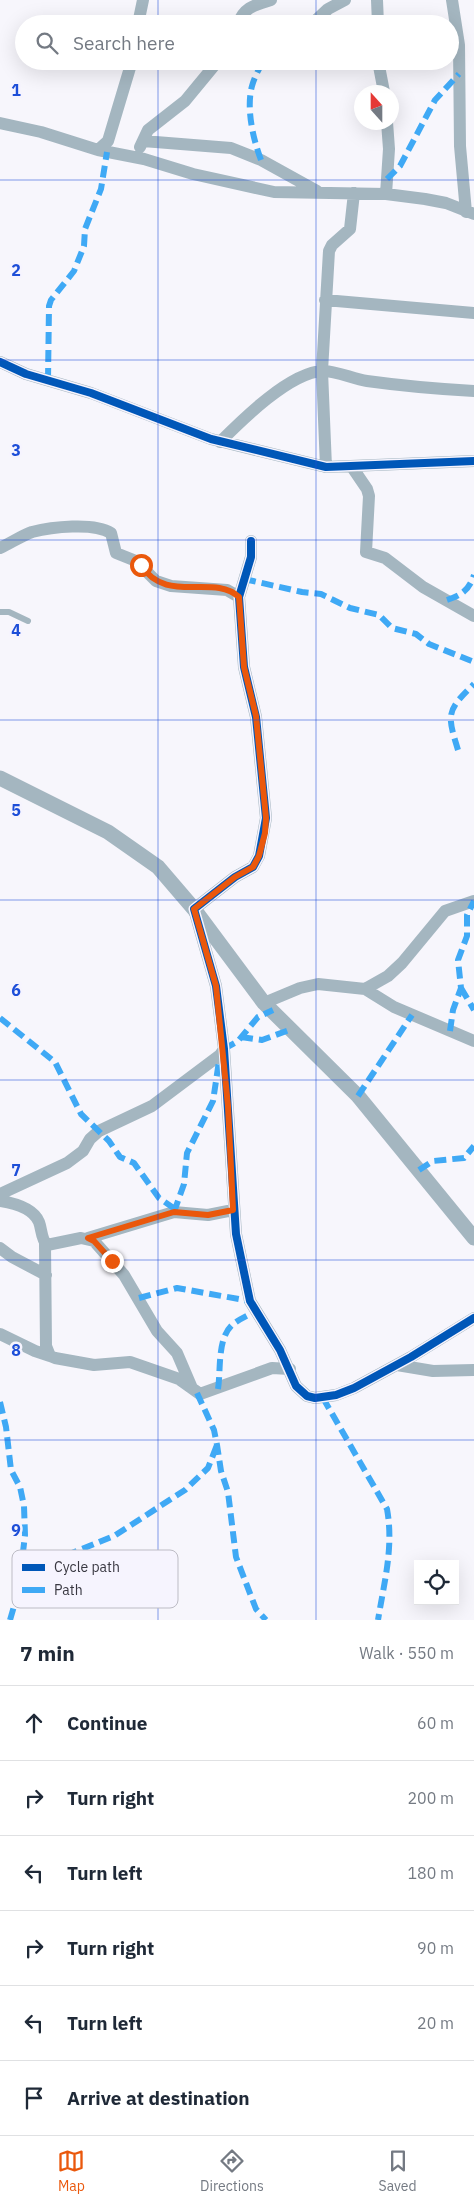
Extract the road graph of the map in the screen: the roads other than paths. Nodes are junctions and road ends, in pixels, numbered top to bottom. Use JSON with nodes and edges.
{"nodes":[{"id":1,"x":143,"y":0,"type":"edge"},
{"id":2,"x":271,"y":0,"type":"edge"},
{"id":3,"x":345,"y":0,"type":"edge"},
{"id":4,"x":377,"y":0,"type":"edge"},
{"id":5,"x":452,"y":0,"type":"edge"},
{"id":6,"x":140,"y":15,"type":"edge"},
{"id":7,"x":242,"y":15,"type":"edge"},
{"id":8,"x":322,"y":15,"type":"edge"},
{"id":9,"x":378,"y":15,"type":"edge"},
{"id":10,"x":454,"y":15,"type":"edge"},
{"id":11,"x":459,"y":45,"type":"edge"},
{"id":12,"x":129,"y":70,"type":"edge"},
{"id":13,"x":211,"y":70,"type":"edge"},
{"id":14,"x":380,"y":70,"type":"edge"},
{"id":15,"x":383,"y":85,"type":"edge"},
{"id":16,"x":0,"y":123,"type":"edge"},
{"id":17,"x":388,"y":130,"type":"edge"},
{"id":18,"x":143,"y":141,"type":"junction"},
{"id":19,"x":98,"y":150,"type":"junction"},
{"id":20,"x":136,"y":157,"type":"junction"},
{"id":21,"x":320,"y":192,"type":"junction"},
{"id":22,"x":354,"y":193,"type":"junction"},
{"id":23,"x":386,"y":194,"type":"junction"},
{"id":24,"x":470,"y":213,"type":"edge"},
{"id":25,"x":325,"y":300,"type":"junction"},
{"id":26,"x":474,"y":313,"type":"edge"},
{"id":27,"x":0,"y":362,"type":"edge"},
{"id":28,"x":322,"y":371,"type":"junction"},
{"id":29,"x":474,"y":391,"type":"edge"},
{"id":30,"x":220,"y":442,"type":"junction"},
{"id":31,"x":474,"y":461,"type":"edge"},
{"id":32,"x":326,"y":467,"type":"junction"},
{"id":33,"x":352,"y":467,"type":"junction"},
{"id":34,"x":251,"y":541,"type":"dead end"},
{"id":35,"x":0,"y":548,"type":"edge"},
{"id":36,"x":239,"y":597,"type":"junction"},
{"id":37,"x":0,"y":612,"type":"edge"},
{"id":38,"x":474,"y":616,"type":"edge"},
{"id":39,"x":28,"y":621,"type":"dead end"},
{"id":40,"x":0,"y":778,"type":"edge"},
{"id":41,"x":474,"y":901,"type":"edge"},
{"id":42,"x":194,"y":909,"type":"junction"},
{"id":43,"x":365,"y":989,"type":"junction"},
{"id":44,"x":264,"y":1003,"type":"junction"},
{"id":45,"x":474,"y":1040,"type":"edge"},
{"id":46,"x":224,"y":1049,"type":"junction"},
{"id":47,"x":0,"y":1194,"type":"edge"},
{"id":48,"x":0,"y":1201,"type":"edge"},
{"id":49,"x":233,"y":1210,"type":"junction"},
{"id":50,"x":88,"y":1238,"type":"junction"},
{"id":51,"x":474,"y":1238,"type":"edge"},
{"id":52,"x":45,"y":1244,"type":"junction"},
{"id":53,"x":0,"y":1248,"type":"edge"},
{"id":54,"x":46,"y":1275,"type":"junction"},
{"id":55,"x":474,"y":1318,"type":"edge"},
{"id":56,"x":0,"y":1334,"type":"edge"},
{"id":57,"x":50,"y":1356,"type":"junction"},
{"id":58,"x":397,"y":1365,"type":"junction"},
{"id":59,"x":290,"y":1369,"type":"junction"},
{"id":60,"x":474,"y":1370,"type":"edge"},
{"id":61,"x":192,"y":1388,"type":"junction"}],
"edges":[{"from":1,"to":6,"type":"street"},
{"from":2,"to":7,"type":"street"},
{"from":3,"to":8,"type":"street"},
{"from":4,"to":9,"type":"street"},
{"from":5,"to":10,"type":"street"},
{"from":11,"to":24,"type":"street"},
{"from":12,"to":19,"type":"street"},
{"from":13,"to":18,"type":"street"},
{"from":14,"to":15,"type":"street"},
{"from":16,"to":19,"type":"street"},
{"from":17,"to":23,"type":"street"},
{"from":18,"to":20,"type":"street"},
{"from":18,"to":21,"type":"street"},
{"from":19,"to":20,"type":"street"},
{"from":20,"to":21,"type":"street"},
{"from":21,"to":22,"type":"street"},
{"from":22,"to":23,"type":"street"},
{"from":22,"to":25,"type":"street"},
{"from":23,"to":24,"type":"street"},
{"from":25,"to":26,"type":"street"},
{"from":25,"to":28,"type":"street"},
{"from":27,"to":30,"type":"street"},
{"from":28,"to":29,"type":"street"},
{"from":28,"to":30,"type":"street"},
{"from":28,"to":32,"type":"street"},
{"from":30,"to":32,"type":"street"},
{"from":31,"to":33,"type":"street"},
{"from":32,"to":33,"type":"street"},
{"from":33,"to":38,"type":"street"},
{"from":34,"to":36,"type":"street"},
{"from":35,"to":36,"type":"street"},
{"from":36,"to":42,"type":"street"},
{"from":37,"to":39,"type":"lane"},
{"from":40,"to":42,"type":"street"},
{"from":41,"to":43,"type":"street"},
{"from":42,"to":44,"type":"street"},
{"from":42,"to":46,"type":"street"},
{"from":43,"to":44,"type":"street"},
{"from":43,"to":45,"type":"street"},
{"from":44,"to":51,"type":"street"},
{"from":46,"to":47,"type":"street"},
{"from":46,"to":49,"type":"street"},
{"from":48,"to":52,"type":"street"},
{"from":49,"to":50,"type":"street"},
{"from":49,"to":59,"type":"street"},
{"from":50,"to":52,"type":"street"},
{"from":50,"to":61,"type":"street"},
{"from":52,"to":54,"type":"street"},
{"from":53,"to":54,"type":"street"},
{"from":54,"to":57,"type":"street"},
{"from":55,"to":58,"type":"street"},
{"from":56,"to":57,"type":"street"},
{"from":57,"to":61,"type":"street"},
{"from":58,"to":59,"type":"street"},
{"from":58,"to":60,"type":"street"},
{"from":59,"to":61,"type":"street"}]}
